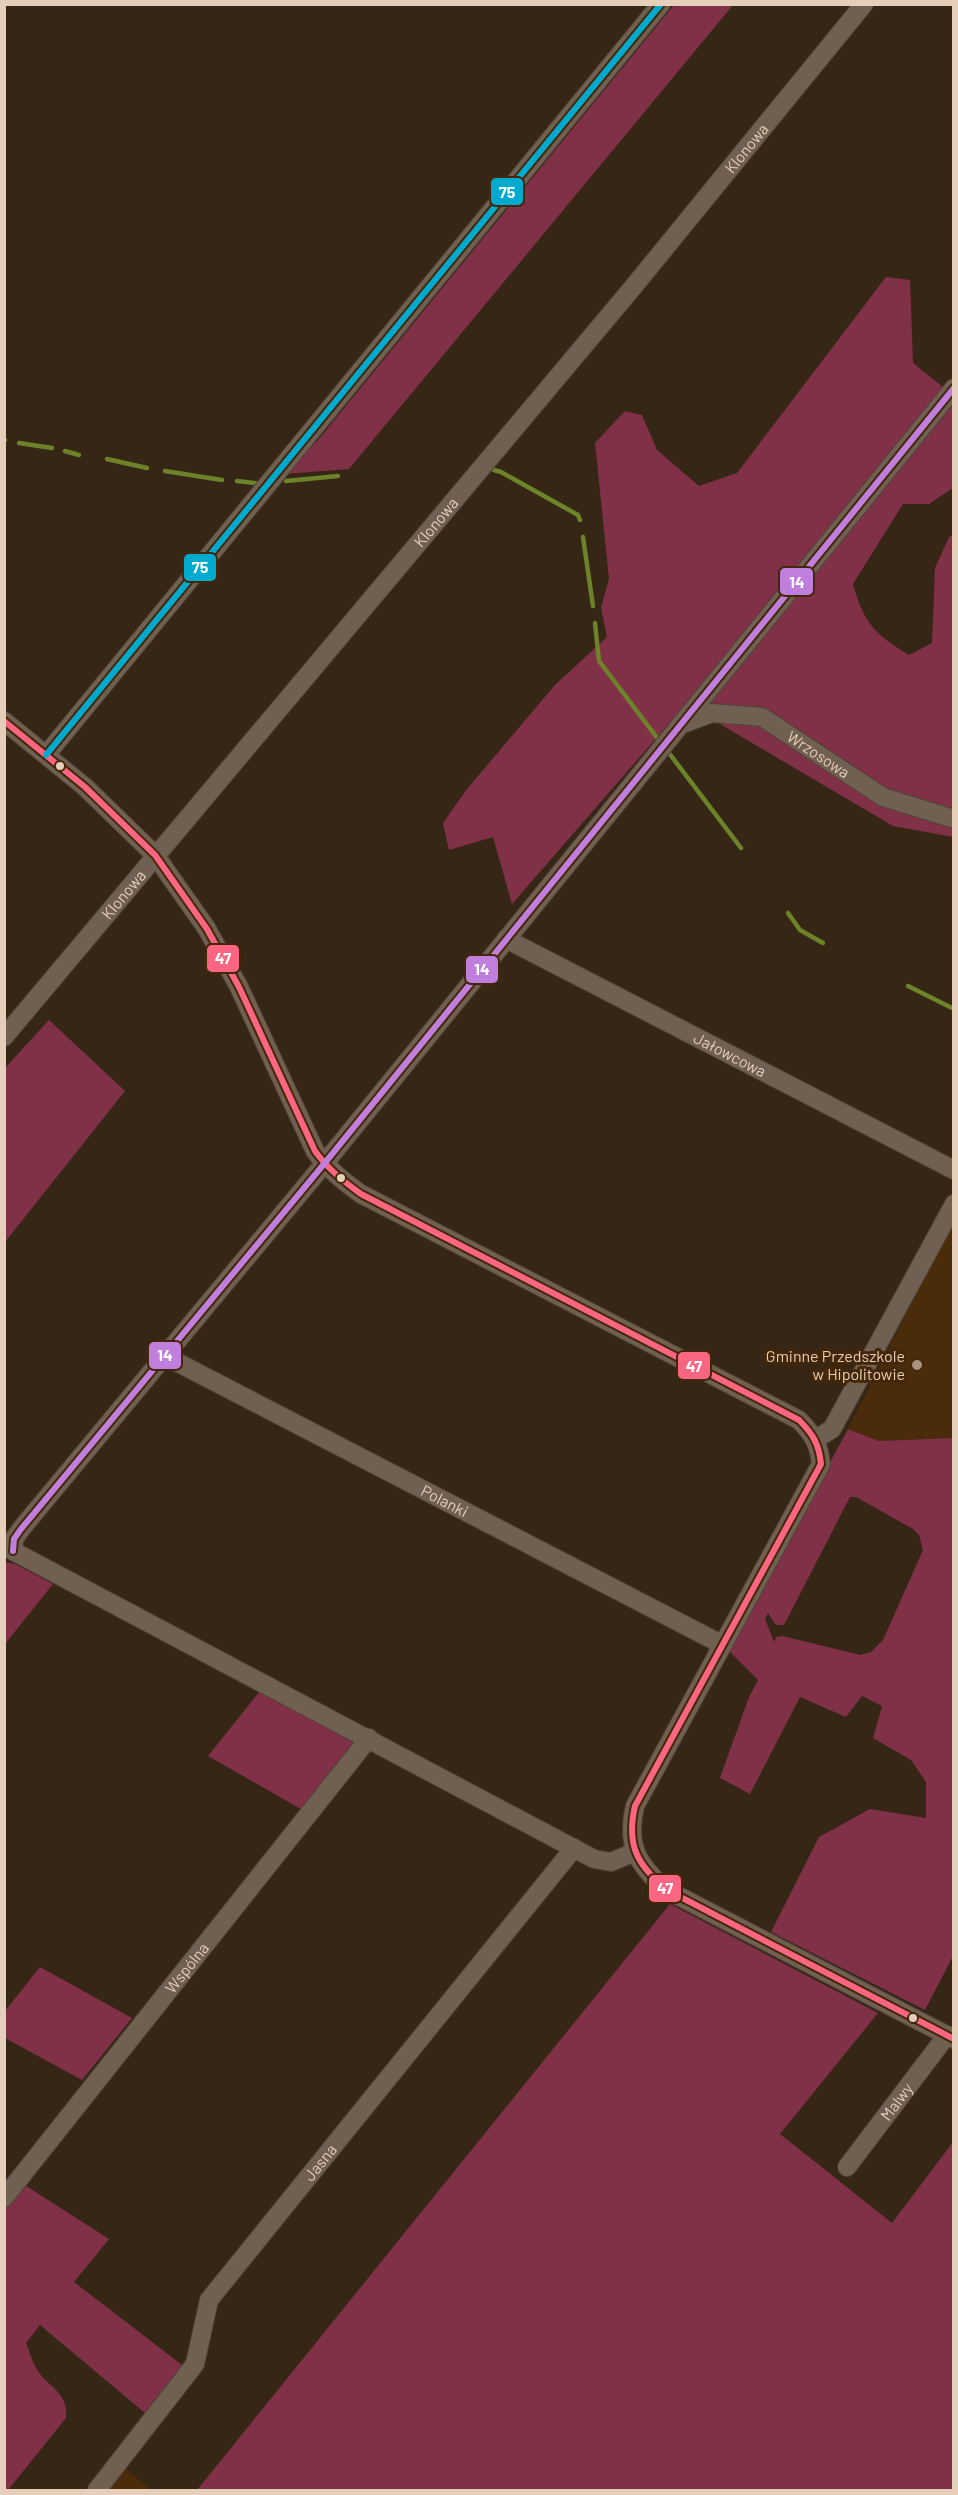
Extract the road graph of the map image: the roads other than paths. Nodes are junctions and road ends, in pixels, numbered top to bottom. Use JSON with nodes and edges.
{"nodes":[{"id":1,"x":661,"y":4,"type":"edge"},
{"id":2,"x":864,"y":4,"type":"edge"},
{"id":3,"x":954,"y":388,"type":"edge"},
{"id":4,"x":4,"y":721,"type":"edge"},
{"id":5,"x":678,"y":726,"type":"junction"},
{"id":6,"x":46,"y":755,"type":"junction"},
{"id":7,"x":954,"y":819,"type":"edge"},
{"id":8,"x":155,"y":855,"type":"junction"},
{"id":9,"x":506,"y":939,"type":"junction"},
{"id":10,"x":4,"y":1037,"type":"edge"},
{"id":11,"x":324,"y":1164,"type":"junction"},
{"id":12,"x":954,"y":1170,"type":"edge"},
{"id":13,"x":954,"y":1204,"type":"edge"},
{"id":14,"x":165,"y":1356,"type":"junction"},
{"id":15,"x":816,"y":1439,"type":"junction"},
{"id":16,"x":9,"y":1553,"type":"edge"},
{"id":17,"x":723,"y":1645,"type":"junction"},
{"id":18,"x":369,"y":1738,"type":"junction"},
{"id":19,"x":574,"y":1848,"type":"junction"},
{"id":20,"x":635,"y":1852,"type":"junction"},
{"id":21,"x":950,"y":2037,"type":"edge"},
{"id":22,"x":847,"y":2167,"type":"dead end"},
{"id":23,"x":4,"y":2198,"type":"edge"},
{"id":24,"x":97,"y":2490,"type":"edge"}],
"edges":[{"from":1,"to":6,"type":"street"},
{"from":2,"to":8,"type":"street","name":"Klonowa"},
{"from":3,"to":5,"type":"street"},
{"from":4,"to":6,"type":"street"},
{"from":5,"to":7,"type":"street","name":"Wrzosowa"},
{"from":5,"to":9,"type":"street"},
{"from":6,"to":8,"type":"street"},
{"from":8,"to":10,"type":"street","name":"Klonowa"},
{"from":8,"to":11,"type":"street"},
{"from":9,"to":11,"type":"street"},
{"from":9,"to":12,"type":"street","name":"Jałowcowa"},
{"from":11,"to":14,"type":"street"},
{"from":11,"to":15,"type":"street"},
{"from":13,"to":15,"type":"street"},
{"from":14,"to":16,"type":"street"},
{"from":14,"to":17,"type":"street","name":"Polanki"},
{"from":15,"to":17,"type":"street"},
{"from":16,"to":18,"type":"street"},
{"from":17,"to":20,"type":"street"},
{"from":18,"to":19,"type":"street"},
{"from":18,"to":23,"type":"street","name":"Wspólna"},
{"from":19,"to":20,"type":"street"},
{"from":19,"to":24,"type":"street","name":"Jasna"},
{"from":20,"to":21,"type":"street"},
{"from":21,"to":22,"type":"street","name":"Malwy"}]}
